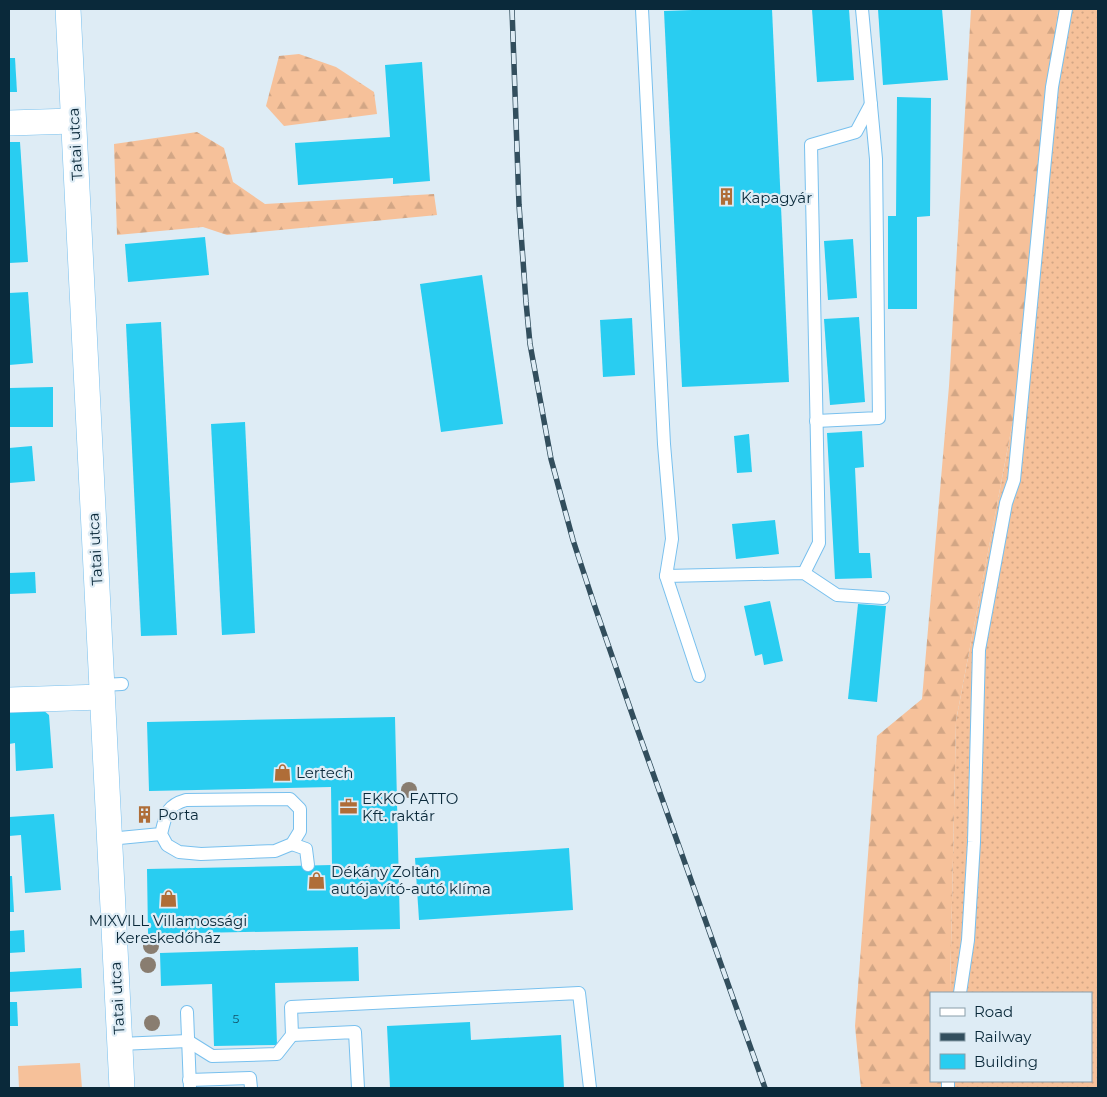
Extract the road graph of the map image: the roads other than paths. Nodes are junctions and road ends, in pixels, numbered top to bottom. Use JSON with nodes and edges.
{"nodes":[{"id":1,"x":68,"y":9,"type":"edge"},
{"id":2,"x":642,"y":9,"type":"edge"},
{"id":3,"x":862,"y":9,"type":"edge"},
{"id":4,"x":1066,"y":9,"type":"edge"},
{"id":5,"x":871,"y":104,"type":"junction"},
{"id":6,"x":73,"y":121,"type":"junction"},
{"id":7,"x":9,"y":124,"type":"edge"},
{"id":8,"x":816,"y":421,"type":"junction"},
{"id":9,"x":804,"y":573,"type":"junction"},
{"id":10,"x":666,"y":576,"type":"junction"},
{"id":11,"x":883,"y":598,"type":"dead end"},
{"id":12,"x":699,"y":676,"type":"dead end"},
{"id":13,"x":109,"y":689,"type":"junction"},
{"id":14,"x":9,"y":700,"type":"edge"},
{"id":15,"x":161,"y":834,"type":"junction"},
{"id":16,"x":109,"y":839,"type":"junction"},
{"id":17,"x":292,"y":844,"type":"junction"},
{"id":18,"x":308,"y":866,"type":"dead end"},
{"id":19,"x":960,"y":992,"type":"edge"},
{"id":20,"x":187,"y":1012,"type":"dead end"},
{"id":21,"x":292,"y":1035,"type":"junction"},
{"id":22,"x":188,"y":1041,"type":"junction"},
{"id":23,"x":120,"y":1044,"type":"junction"},
{"id":24,"x":190,"y":1084,"type":"edge"},
{"id":25,"x":122,"y":1088,"type":"edge"},
{"id":26,"x":251,"y":1088,"type":"edge"},
{"id":27,"x":358,"y":1088,"type":"edge"},
{"id":28,"x":590,"y":1088,"type":"edge"}],
"edges":[{"from":1,"to":6,"type":"street","name":"Tatai utca"},
{"from":2,"to":10,"type":"lane"},
{"from":3,"to":5,"type":"lane"},
{"from":4,"to":19,"type":"lane"},
{"from":5,"to":8,"type":"lane"},
{"from":5,"to":8,"type":"lane"},
{"from":6,"to":7,"type":"street"},
{"from":6,"to":13,"type":"street","name":"Tatai utca"},
{"from":8,"to":9,"type":"lane"},
{"from":9,"to":10,"type":"lane"},
{"from":9,"to":11,"type":"lane"},
{"from":10,"to":12,"type":"lane"},
{"from":13,"to":14,"type":"street"},
{"from":13,"to":16,"type":"street","name":"Tatai utca"},
{"from":15,"to":16,"type":"lane"},
{"from":15,"to":17,"type":"lane"},
{"from":15,"to":17,"type":"lane"},
{"from":16,"to":23,"type":"street","name":"Tatai utca"},
{"from":17,"to":18,"type":"lane"},
{"from":20,"to":22,"type":"lane"},
{"from":21,"to":22,"type":"lane"},
{"from":21,"to":27,"type":"lane"},
{"from":21,"to":28,"type":"lane"},
{"from":22,"to":23,"type":"lane"},
{"from":22,"to":24,"type":"lane"},
{"from":23,"to":25,"type":"street","name":"Tatai utca"},
{"from":24,"to":26,"type":"lane"}]}
